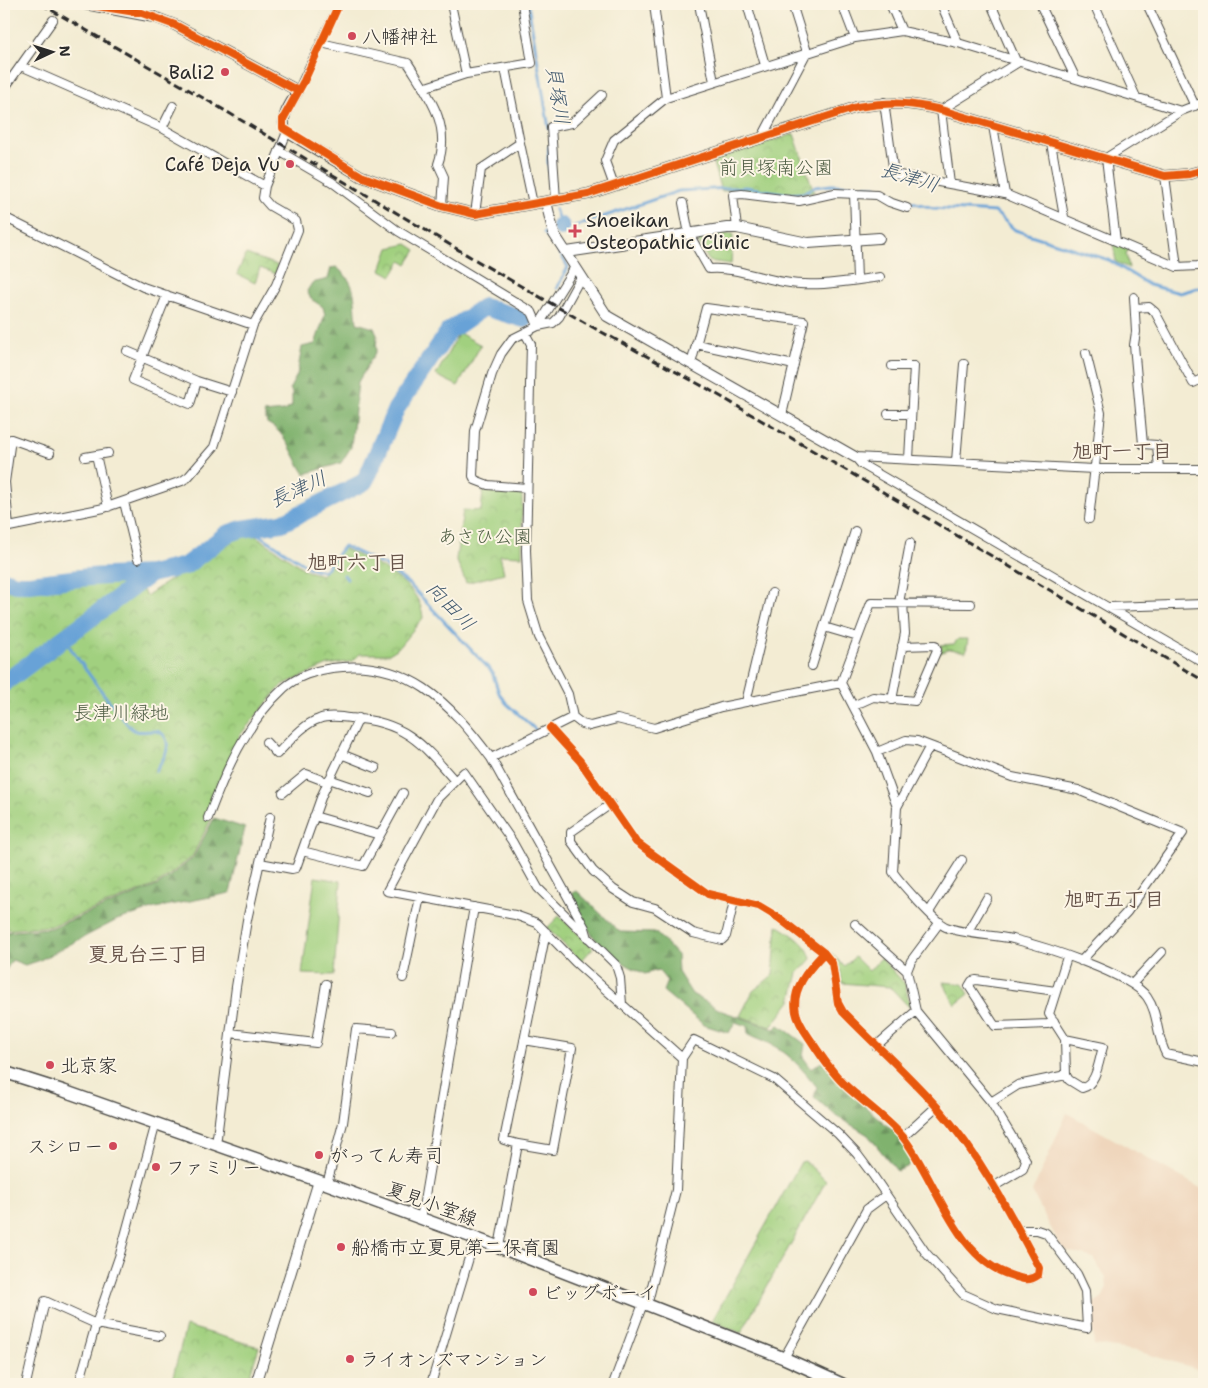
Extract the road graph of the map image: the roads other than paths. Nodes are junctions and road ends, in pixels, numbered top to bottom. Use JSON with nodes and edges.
{"nodes":[{"id":1,"x":85,"y":4,"type":"edge"},
{"id":2,"x":338,"y":4,"type":"edge"},
{"id":3,"x":451,"y":4,"type":"edge"},
{"id":4,"x":522,"y":4,"type":"edge"},
{"id":5,"x":654,"y":4,"type":"edge"},
{"id":6,"x":699,"y":4,"type":"edge"},
{"id":7,"x":747,"y":4,"type":"edge"},
{"id":8,"x":792,"y":4,"type":"edge"},
{"id":9,"x":842,"y":4,"type":"edge"},
{"id":10,"x":890,"y":4,"type":"edge"},
{"id":11,"x":941,"y":4,"type":"edge"},
{"id":12,"x":991,"y":4,"type":"edge"},
{"id":13,"x":1040,"y":4,"type":"edge"},
{"id":14,"x":1094,"y":4,"type":"edge"},
{"id":15,"x":1147,"y":4,"type":"edge"},
{"id":16,"x":53,"y":20,"type":"dead end"},
{"id":17,"x":902,"y":31,"type":"junction"},
{"id":18,"x":855,"y":38,"type":"junction"},
{"id":19,"x":321,"y":43,"type":"junction"},
{"id":20,"x":958,"y":43,"type":"junction"},
{"id":21,"x":807,"y":52,"type":"junction"},
{"id":22,"x":1017,"y":62,"type":"junction"},
{"id":23,"x":765,"y":65,"type":"junction"},
{"id":24,"x":21,"y":66,"type":"junction"},
{"id":25,"x":505,"y":68,"type":"junction"},
{"id":26,"x":466,"y":74,"type":"junction"},
{"id":27,"x":1075,"y":78,"type":"junction"},
{"id":28,"x":714,"y":82,"type":"junction"},
{"id":29,"x":423,"y":88,"type":"junction"},
{"id":30,"x":4,"y":89,"type":"edge"},
{"id":31,"x":298,"y":91,"type":"junction"},
{"id":32,"x":602,"y":95,"type":"dead end"},
{"id":33,"x":1136,"y":97,"type":"junction"},
{"id":34,"x":666,"y":98,"type":"junction"},
{"id":35,"x":884,"y":102,"type":"junction"},
{"id":36,"x":1204,"y":102,"type":"edge"},
{"id":37,"x":173,"y":106,"type":"dead end"},
{"id":38,"x":1195,"y":106,"type":"junction"},
{"id":39,"x":941,"y":110,"type":"junction"},
{"id":40,"x":1182,"y":111,"type":"junction"},
{"id":41,"x":993,"y":126,"type":"junction"},
{"id":42,"x":162,"y":128,"type":"junction"},
{"id":43,"x":287,"y":132,"type":"junction"},
{"id":44,"x":761,"y":139,"type":"junction"},
{"id":45,"x":520,"y":143,"type":"junction"},
{"id":46,"x":1050,"y":143,"type":"junction"},
{"id":47,"x":279,"y":151,"type":"junction"},
{"id":48,"x":1106,"y":158,"type":"junction"},
{"id":49,"x":1204,"y":170,"type":"edge"},
{"id":50,"x":1164,"y":176,"type":"junction"},
{"id":51,"x":950,"y":184,"type":"junction"},
{"id":52,"x":265,"y":186,"type":"junction"},
{"id":53,"x":614,"y":186,"type":"junction"},
{"id":54,"x":854,"y":193,"type":"junction"},
{"id":55,"x":1006,"y":194,"type":"junction"},
{"id":56,"x":551,"y":201,"type":"junction"},
{"id":57,"x":683,"y":203,"type":"dead end"},
{"id":58,"x":533,"y":204,"type":"junction"},
{"id":59,"x":442,"y":206,"type":"junction"},
{"id":60,"x":908,"y":208,"type":"dead end"},
{"id":61,"x":475,"y":214,"type":"junction"},
{"id":62,"x":4,"y":217,"type":"edge"},
{"id":63,"x":1064,"y":217,"type":"junction"},
{"id":64,"x":737,"y":228,"type":"junction"},
{"id":65,"x":689,"y":234,"type":"junction"},
{"id":66,"x":879,"y":238,"type":"dead end"},
{"id":67,"x":857,"y":240,"type":"junction"},
{"id":68,"x":1116,"y":241,"type":"junction"},
{"id":69,"x":567,"y":252,"type":"junction"},
{"id":70,"x":1204,"y":264,"type":"edge"},
{"id":71,"x":575,"y":267,"type":"junction"},
{"id":72,"x":1177,"y":267,"type":"junction"},
{"id":73,"x":580,"y":277,"type":"junction"},
{"id":74,"x":880,"y":277,"type":"dead end"},
{"id":75,"x":857,"y":280,"type":"junction"},
{"id":76,"x":167,"y":295,"type":"junction"},
{"id":77,"x":1134,"y":297,"type":"dead end"},
{"id":78,"x":1136,"y":308,"type":"junction"},
{"id":79,"x":253,"y":325,"type":"junction"},
{"id":80,"x":538,"y":326,"type":"junction"},
{"id":81,"x":525,"y":333,"type":"junction"},
{"id":82,"x":696,"y":344,"type":"junction"},
{"id":83,"x":127,"y":351,"type":"dead end"},
{"id":84,"x":1086,"y":353,"type":"dead end"},
{"id":85,"x":142,"y":358,"type":"junction"},
{"id":86,"x":691,"y":364,"type":"junction"},
{"id":87,"x":964,"y":364,"type":"dead end"},
{"id":88,"x":794,"y":365,"type":"junction"},
{"id":89,"x":892,"y":366,"type":"dead end"},
{"id":90,"x":1204,"y":378,"type":"edge"},
{"id":91,"x":197,"y":381,"type":"junction"},
{"id":92,"x":232,"y":392,"type":"junction"},
{"id":93,"x":888,"y":414,"type":"dead end"},
{"id":94,"x":911,"y":414,"type":"junction"},
{"id":95,"x":782,"y":415,"type":"junction"},
{"id":96,"x":50,"y":453,"type":"dead end"},
{"id":97,"x":108,"y":453,"type":"dead end"},
{"id":98,"x":96,"y":455,"type":"junction"},
{"id":99,"x":85,"y":457,"type":"dead end"},
{"id":100,"x":855,"y":457,"type":"junction"},
{"id":101,"x":908,"y":458,"type":"junction"},
{"id":102,"x":956,"y":461,"type":"junction"},
{"id":103,"x":1094,"y":469,"type":"junction"},
{"id":104,"x":1159,"y":469,"type":"junction"},
{"id":105,"x":1204,"y":469,"type":"edge"},
{"id":106,"x":528,"y":488,"type":"junction"},
{"id":107,"x":124,"y":502,"type":"junction"},
{"id":108,"x":108,"y":507,"type":"junction"},
{"id":109,"x":1089,"y":519,"type":"dead end"},
{"id":110,"x":6,"y":527,"type":"edge"},
{"id":111,"x":855,"y":531,"type":"dead end"},
{"id":112,"x":910,"y":543,"type":"dead end"},
{"id":113,"x":138,"y":559,"type":"dead end"},
{"id":114,"x":772,"y":593,"type":"dead end"},
{"id":115,"x":901,"y":603,"type":"junction"},
{"id":116,"x":971,"y":604,"type":"dead end"},
{"id":117,"x":1204,"y":604,"type":"edge"},
{"id":118,"x":1108,"y":607,"type":"junction"},
{"id":119,"x":824,"y":627,"type":"junction"},
{"id":120,"x":858,"y":637,"type":"junction"},
{"id":121,"x":902,"y":646,"type":"junction"},
{"id":122,"x":1204,"y":663,"type":"edge"},
{"id":123,"x":812,"y":666,"type":"dead end"},
{"id":124,"x":840,"y":683,"type":"junction"},
{"id":125,"x":892,"y":700,"type":"junction"},
{"id":126,"x":746,"y":702,"type":"junction"},
{"id":127,"x":853,"y":706,"type":"junction"},
{"id":128,"x":573,"y":717,"type":"junction"},
{"id":129,"x":359,"y":718,"type":"junction"},
{"id":130,"x":550,"y":728,"type":"junction"},
{"id":131,"x":266,"y":742,"type":"dead end"},
{"id":132,"x":930,"y":746,"type":"junction"},
{"id":133,"x":877,"y":752,"type":"junction"},
{"id":134,"x":342,"y":754,"type":"junction"},
{"id":135,"x":491,"y":758,"type":"junction"},
{"id":136,"x":376,"y":768,"type":"dead end"},
{"id":137,"x":328,"y":781,"type":"junction"},
{"id":138,"x":455,"y":781,"type":"junction"},
{"id":139,"x":283,"y":792,"type":"dead end"},
{"id":140,"x":370,"y":792,"type":"dead end"},
{"id":141,"x":403,"y":793,"type":"dead end"},
{"id":142,"x":611,"y":804,"type":"junction"},
{"id":143,"x":897,"y":807,"type":"junction"},
{"id":144,"x":314,"y":816,"type":"junction"},
{"id":145,"x":270,"y":817,"type":"dead end"},
{"id":146,"x":208,"y":818,"type":"dead end"},
{"id":147,"x":380,"y":834,"type":"junction"},
{"id":148,"x":302,"y":851,"type":"junction"},
{"id":149,"x":962,"y":860,"type":"dead end"},
{"id":150,"x":260,"y":863,"type":"junction"},
{"id":151,"x":420,"y":897,"type":"junction"},
{"id":152,"x":987,"y":898,"type":"dead end"},
{"id":153,"x":734,"y":901,"type":"junction"},
{"id":154,"x":474,"y":907,"type":"junction"},
{"id":155,"x":929,"y":912,"type":"junction"},
{"id":156,"x":940,"y":922,"type":"junction"},
{"id":157,"x":855,"y":924,"type":"dead end"},
{"id":158,"x":968,"y":931,"type":"junction"},
{"id":159,"x":546,"y":932,"type":"junction"},
{"id":160,"x":588,"y":938,"type":"junction"},
{"id":161,"x":1162,"y":952,"type":"dead end"},
{"id":162,"x":824,"y":953,"type":"junction"},
{"id":163,"x":1068,"y":957,"type":"junction"},
{"id":164,"x":1081,"y":962,"type":"junction"},
{"id":165,"x":907,"y":971,"type":"junction"},
{"id":166,"x":403,"y":978,"type":"dead end"},
{"id":167,"x":1133,"y":983,"type":"junction"},
{"id":168,"x":326,"y":984,"type":"dead end"},
{"id":169,"x":1056,"y":991,"type":"junction"},
{"id":170,"x":622,"y":1004,"type":"junction"},
{"id":171,"x":916,"y":1011,"type":"junction"},
{"id":172,"x":1054,"y":1021,"type":"junction"},
{"id":173,"x":392,"y":1032,"type":"dead end"},
{"id":174,"x":230,"y":1033,"type":"junction"},
{"id":175,"x":1065,"y":1039,"type":"junction"},
{"id":176,"x":524,"y":1040,"type":"junction"},
{"id":177,"x":876,"y":1046,"type":"junction"},
{"id":178,"x":682,"y":1058,"type":"junction"},
{"id":179,"x":1204,"y":1062,"type":"edge"},
{"id":180,"x":4,"y":1072,"type":"edge"},
{"id":181,"x":1066,"y":1075,"type":"junction"},
{"id":182,"x":991,"y":1102,"type":"junction"},
{"id":183,"x":937,"y":1106,"type":"junction"},
{"id":184,"x":156,"y":1123,"type":"junction"},
{"id":185,"x":902,"y":1137,"type":"junction"},
{"id":186,"x":518,"y":1144,"type":"junction"},
{"id":187,"x":216,"y":1145,"type":"junction"},
{"id":188,"x":323,"y":1182,"type":"junction"},
{"id":189,"x":993,"y":1187,"type":"junction"},
{"id":190,"x":886,"y":1195,"type":"junction"},
{"id":191,"x":421,"y":1219,"type":"junction"},
{"id":192,"x":1019,"y":1230,"type":"junction"},
{"id":193,"x":475,"y":1238,"type":"junction"},
{"id":194,"x":499,"y":1247,"type":"junction"},
{"id":195,"x":645,"y":1303,"type":"junction"},
{"id":196,"x":96,"y":1324,"type":"junction"},
{"id":197,"x":160,"y":1336,"type":"dead end"},
{"id":198,"x":784,"y":1358,"type":"junction"},
{"id":199,"x":26,"y":1384,"type":"edge"},
{"id":200,"x":79,"y":1384,"type":"edge"},
{"id":201,"x":256,"y":1384,"type":"edge"},
{"id":202,"x":431,"y":1384,"type":"edge"},
{"id":203,"x":613,"y":1384,"type":"edge"},
{"id":204,"x":842,"y":1384,"type":"edge"}],
"edges":[{"from":1,"to":31,"type":"street"},
{"from":2,"to":19,"type":"street"},
{"from":3,"to":26,"type":"street"},
{"from":4,"to":25,"type":"street"},
{"from":5,"to":34,"type":"street"},
{"from":6,"to":28,"type":"street"},
{"from":7,"to":23,"type":"street"},
{"from":8,"to":21,"type":"street"},
{"from":9,"to":18,"type":"street"},
{"from":10,"to":17,"type":"street"},
{"from":11,"to":20,"type":"street"},
{"from":12,"to":22,"type":"street"},
{"from":13,"to":27,"type":"street"},
{"from":14,"to":33,"type":"street"},
{"from":15,"to":38,"type":"street"},
{"from":16,"to":24,"type":"street"},
{"from":17,"to":18,"type":"street"},
{"from":17,"to":20,"type":"street"},
{"from":18,"to":21,"type":"street"},
{"from":19,"to":29,"type":"street"},
{"from":19,"to":31,"type":"street"},
{"from":20,"to":22,"type":"street"},
{"from":21,"to":23,"type":"street"},
{"from":21,"to":44,"type":"street"},
{"from":22,"to":27,"type":"street"},
{"from":22,"to":39,"type":"street"},
{"from":23,"to":28,"type":"street"},
{"from":24,"to":30,"type":"street"},
{"from":24,"to":42,"type":"street"},
{"from":25,"to":26,"type":"street"},
{"from":25,"to":45,"type":"street"},
{"from":26,"to":29,"type":"street"},
{"from":27,"to":33,"type":"street"},
{"from":28,"to":34,"type":"street"},
{"from":29,"to":59,"type":"street"},
{"from":31,"to":43,"type":"street"},
{"from":32,"to":56,"type":"street"},
{"from":33,"to":40,"type":"street"},
{"from":34,"to":53,"type":"street"},
{"from":35,"to":39,"type":"street"},
{"from":35,"to":44,"type":"street"},
{"from":35,"to":51,"type":"street"},
{"from":36,"to":38,"type":"street"},
{"from":37,"to":42,"type":"street"},
{"from":38,"to":40,"type":"street"},
{"from":39,"to":41,"type":"street"},
{"from":39,"to":51,"type":"street"},
{"from":40,"to":48,"type":"street"},
{"from":41,"to":46,"type":"street"},
{"from":41,"to":55,"type":"street"},
{"from":42,"to":52,"type":"street"},
{"from":43,"to":47,"type":"street"},
{"from":43,"to":59,"type":"street"},
{"from":44,"to":53,"type":"street"},
{"from":45,"to":58,"type":"street"},
{"from":45,"to":61,"type":"street"},
{"from":46,"to":48,"type":"street"},
{"from":46,"to":63,"type":"street"},
{"from":47,"to":52,"type":"street"},
{"from":47,"to":80,"type":"street"},
{"from":48,"to":50,"type":"street"},
{"from":48,"to":68,"type":"street"},
{"from":49,"to":50,"type":"street"},
{"from":50,"to":72,"type":"street"},
{"from":51,"to":55,"type":"street"},
{"from":52,"to":79,"type":"street"},
{"from":53,"to":56,"type":"street"},
{"from":54,"to":60,"type":"street"},
{"from":54,"to":64,"type":"street"},
{"from":54,"to":67,"type":"street"},
{"from":55,"to":63,"type":"street"},
{"from":56,"to":58,"type":"street"},
{"from":56,"to":69,"type":"street"},
{"from":57,"to":65,"type":"street"},
{"from":58,"to":61,"type":"street"},
{"from":59,"to":61,"type":"street"},
{"from":62,"to":76,"type":"street"},
{"from":63,"to":68,"type":"street"},
{"from":64,"to":65,"type":"street"},
{"from":64,"to":67,"type":"street"},
{"from":65,"to":69,"type":"street"},
{"from":65,"to":75,"type":"street"},
{"from":66,"to":67,"type":"street"},
{"from":67,"to":75,"type":"street"},
{"from":68,"to":72,"type":"street"},
{"from":69,"to":71,"type":"street"},
{"from":70,"to":72,"type":"street"},
{"from":71,"to":73,"type":"street"},
{"from":71,"to":80,"type":"street"},
{"from":73,"to":80,"type":"street"},
{"from":73,"to":86,"type":"street"},
{"from":74,"to":75,"type":"street"},
{"from":76,"to":79,"type":"street"},
{"from":76,"to":85,"type":"street"},
{"from":77,"to":78,"type":"street"},
{"from":78,"to":90,"type":"street"},
{"from":78,"to":104,"type":"street"},
{"from":79,"to":92,"type":"street"},
{"from":80,"to":81,"type":"street"},
{"from":81,"to":106,"type":"street"},
{"from":81,"to":106,"type":"street"},
{"from":82,"to":86,"type":"street"},
{"from":82,"to":88,"type":"street"},
{"from":82,"to":88,"type":"street"},
{"from":83,"to":85,"type":"street"},
{"from":84,"to":103,"type":"street"},
{"from":85,"to":91,"type":"street"},
{"from":85,"to":91,"type":"street"},
{"from":86,"to":95,"type":"street"},
{"from":87,"to":102,"type":"street"},
{"from":88,"to":95,"type":"street"},
{"from":89,"to":94,"type":"street"},
{"from":91,"to":92,"type":"street"},
{"from":92,"to":107,"type":"street"},
{"from":93,"to":94,"type":"street"},
{"from":94,"to":101,"type":"street"},
{"from":95,"to":100,"type":"street"},
{"from":96,"to":110,"type":"street"},
{"from":97,"to":98,"type":"street"},
{"from":98,"to":99,"type":"street"},
{"from":98,"to":108,"type":"street"},
{"from":100,"to":101,"type":"street"},
{"from":100,"to":118,"type":"street"},
{"from":101,"to":102,"type":"street"},
{"from":102,"to":103,"type":"street"},
{"from":103,"to":104,"type":"street"},
{"from":103,"to":109,"type":"street"},
{"from":104,"to":105,"type":"street"},
{"from":106,"to":128,"type":"street"},
{"from":107,"to":108,"type":"street"},
{"from":107,"to":113,"type":"street"},
{"from":108,"to":110,"type":"street"},
{"from":111,"to":119,"type":"street"},
{"from":112,"to":115,"type":"street"},
{"from":114,"to":126,"type":"street"},
{"from":115,"to":116,"type":"street"},
{"from":115,"to":120,"type":"street"},
{"from":115,"to":121,"type":"street"},
{"from":117,"to":118,"type":"street"},
{"from":118,"to":122,"type":"street"},
{"from":119,"to":120,"type":"street"},
{"from":119,"to":123,"type":"street"},
{"from":120,"to":124,"type":"street"},
{"from":121,"to":125,"type":"street"},
{"from":121,"to":125,"type":"street"},
{"from":124,"to":126,"type":"street"},
{"from":124,"to":127,"type":"street"},
{"from":125,"to":127,"type":"street"},
{"from":126,"to":128,"type":"street"},
{"from":127,"to":133,"type":"street"},
{"from":128,"to":130,"type":"street"},
{"from":129,"to":131,"type":"street"},
{"from":129,"to":134,"type":"street"},
{"from":129,"to":138,"type":"street"},
{"from":130,"to":135,"type":"street"},
{"from":130,"to":142,"type":"street"},
{"from":132,"to":133,"type":"street"},
{"from":132,"to":143,"type":"street"},
{"from":132,"to":164,"type":"street"},
{"from":133,"to":143,"type":"street"},
{"from":134,"to":136,"type":"street"},
{"from":134,"to":137,"type":"street"},
{"from":135,"to":146,"type":"street"},
{"from":135,"to":160,"type":"street"},
{"from":137,"to":139,"type":"street"},
{"from":137,"to":140,"type":"street"},
{"from":137,"to":144,"type":"street"},
{"from":138,"to":151,"type":"street"},
{"from":138,"to":160,"type":"street"},
{"from":141,"to":147,"type":"street"},
{"from":142,"to":153,"type":"street"},
{"from":142,"to":153,"type":"street"},
{"from":143,"to":155,"type":"street"},
{"from":144,"to":147,"type":"street"},
{"from":144,"to":148,"type":"street"},
{"from":145,"to":150,"type":"street"},
{"from":147,"to":148,"type":"street"},
{"from":148,"to":150,"type":"street"},
{"from":149,"to":155,"type":"street"},
{"from":150,"to":174,"type":"street"},
{"from":151,"to":154,"type":"street"},
{"from":151,"to":166,"type":"street"},
{"from":152,"to":158,"type":"street"},
{"from":153,"to":162,"type":"street"},
{"from":154,"to":159,"type":"street"},
{"from":154,"to":191,"type":"street"},
{"from":155,"to":156,"type":"street"},
{"from":156,"to":158,"type":"street"},
{"from":156,"to":165,"type":"street"},
{"from":157,"to":165,"type":"street"},
{"from":158,"to":163,"type":"street"},
{"from":159,"to":170,"type":"street"},
{"from":159,"to":176,"type":"street"},
{"from":160,"to":170,"type":"street"},
{"from":161,"to":167,"type":"street"},
{"from":162,"to":177,"type":"street"},
{"from":162,"to":185,"type":"street"},
{"from":163,"to":164,"type":"street"},
{"from":163,"to":169,"type":"street"},
{"from":164,"to":167,"type":"street"},
{"from":165,"to":171,"type":"street"},
{"from":167,"to":179,"type":"street"},
{"from":168,"to":174,"type":"street"},
{"from":169,"to":172,"type":"street"},
{"from":169,"to":172,"type":"street"},
{"from":170,"to":178,"type":"street"},
{"from":171,"to":177,"type":"street"},
{"from":171,"to":182,"type":"street"},
{"from":172,"to":175,"type":"street"},
{"from":173,"to":188,"type":"street"},
{"from":174,"to":187,"type":"street"},
{"from":175,"to":181,"type":"street"},
{"from":175,"to":181,"type":"street"},
{"from":176,"to":186,"type":"street"},
{"from":176,"to":186,"type":"street"},
{"from":177,"to":183,"type":"street"},
{"from":178,"to":190,"type":"street"},
{"from":178,"to":195,"type":"street"},
{"from":180,"to":184,"type":"main road","name":"夏見小室線"},
{"from":181,"to":182,"type":"street"},
{"from":182,"to":189,"type":"street"},
{"from":183,"to":185,"type":"street"},
{"from":183,"to":189,"type":"street"},
{"from":184,"to":187,"type":"main road","name":"夏見小室線"},
{"from":184,"to":196,"type":"street"},
{"from":185,"to":192,"type":"street"},
{"from":186,"to":194,"type":"street"},
{"from":187,"to":188,"type":"main road","name":"夏見小室線"},
{"from":188,"to":191,"type":"main road","name":"夏見小室線"},
{"from":188,"to":201,"type":"street"},
{"from":189,"to":192,"type":"street"},
{"from":190,"to":192,"type":"street"},
{"from":190,"to":198,"type":"street"},
{"from":191,"to":193,"type":"main road","name":"夏見小室線"},
{"from":193,"to":194,"type":"main road","name":"夏見小室線"},
{"from":193,"to":202,"type":"street"},
{"from":194,"to":195,"type":"main road","name":"夏見小室線"},
{"from":195,"to":198,"type":"main road","name":"夏見小室線"},
{"from":195,"to":203,"type":"street"},
{"from":196,"to":197,"type":"street"},
{"from":196,"to":199,"type":"street"},
{"from":196,"to":200,"type":"street"},
{"from":198,"to":204,"type":"main road","name":"夏見小室線"}]}
